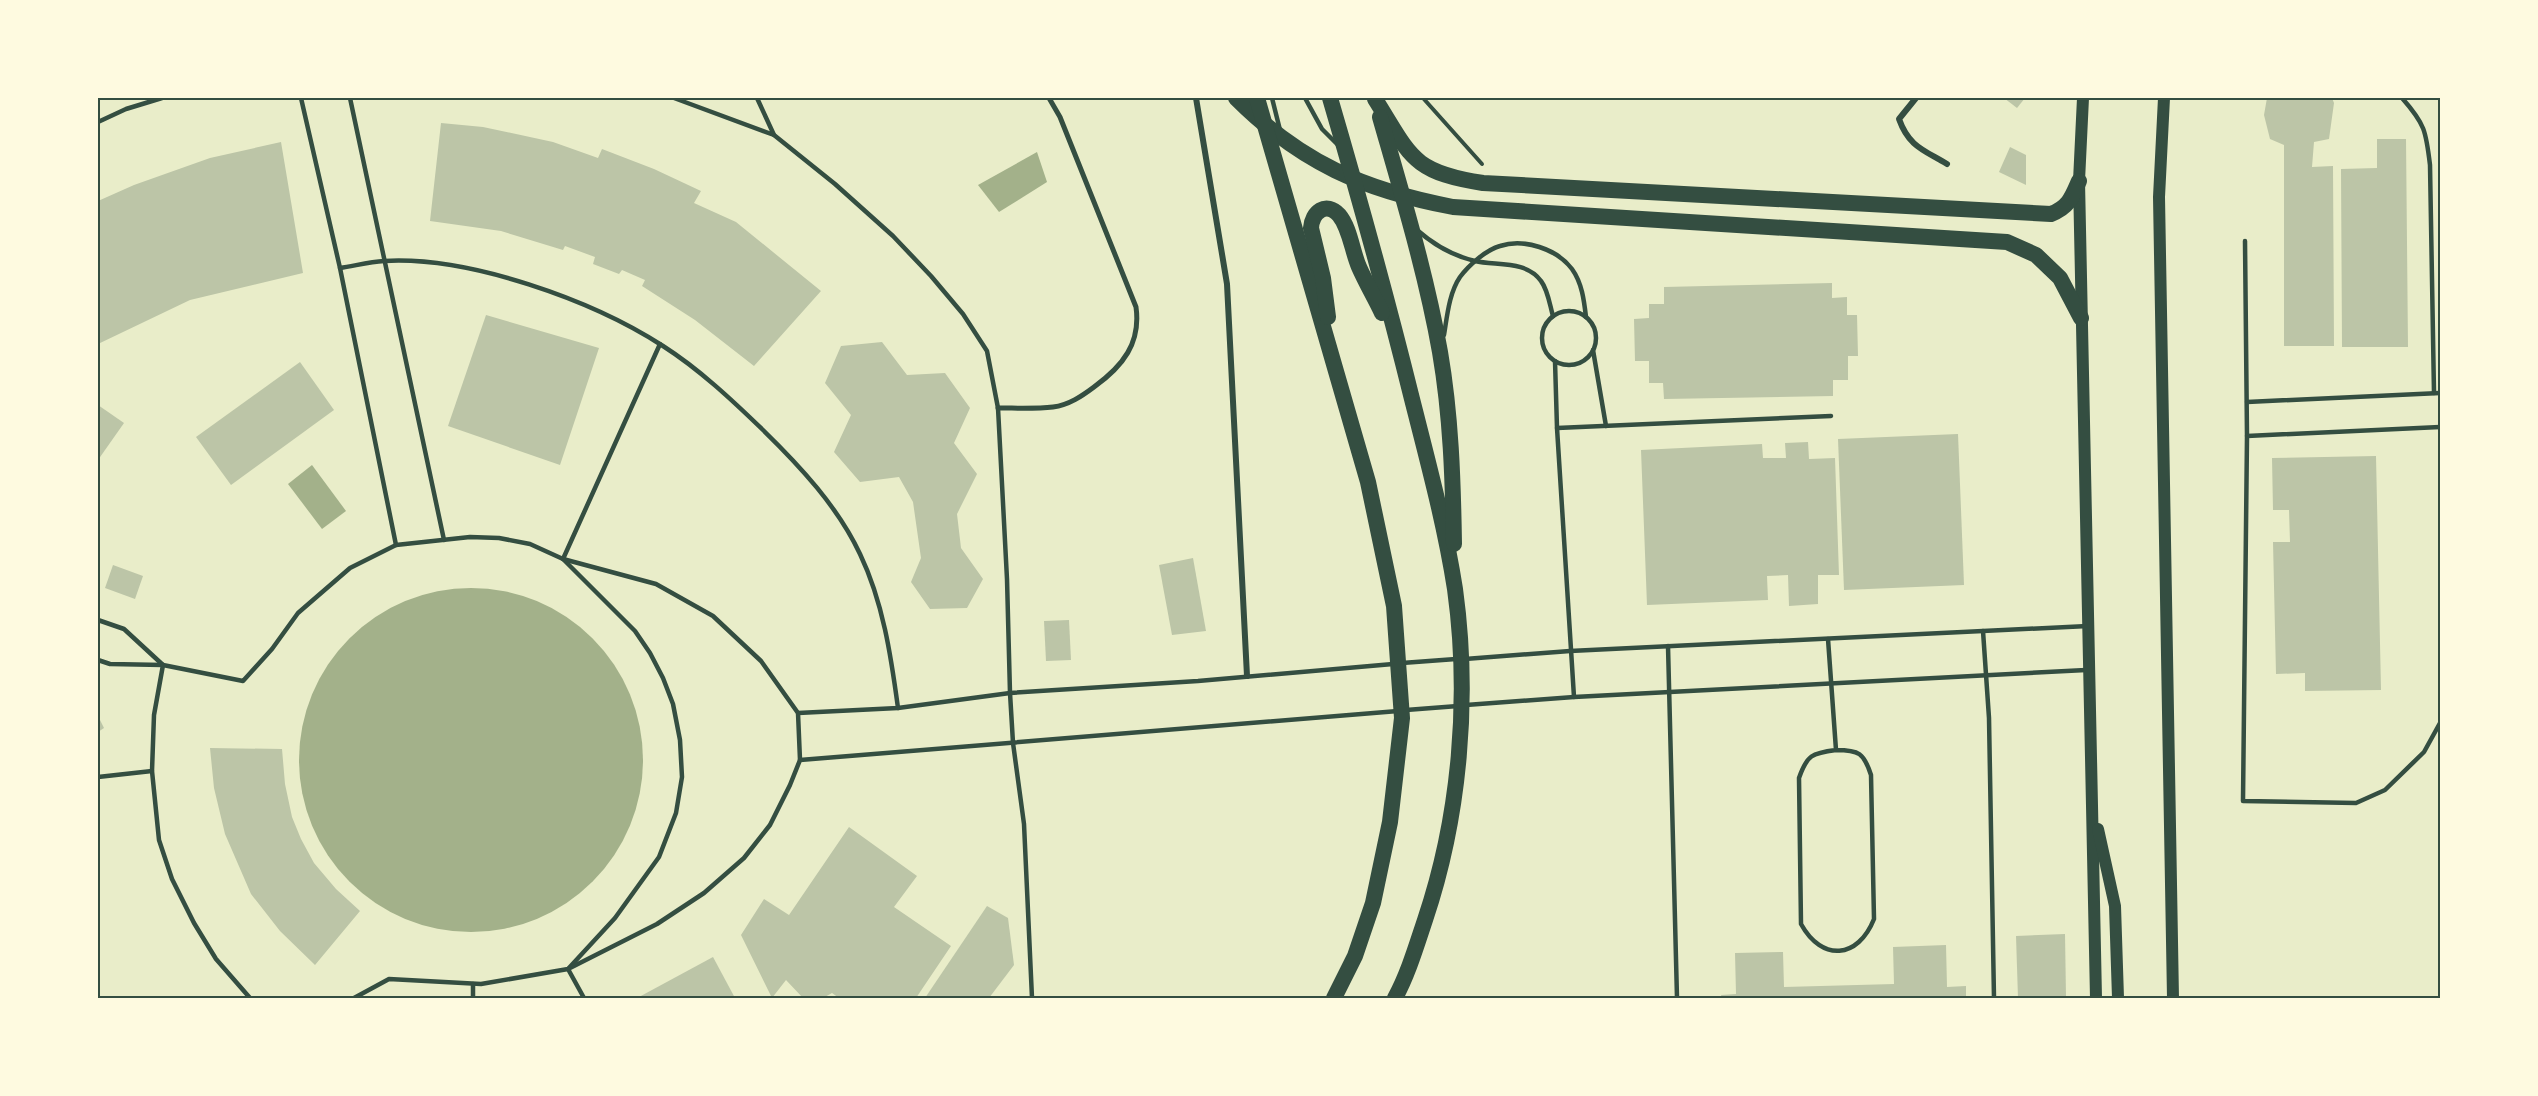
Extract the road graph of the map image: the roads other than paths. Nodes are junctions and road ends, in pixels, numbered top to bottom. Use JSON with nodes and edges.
{"nodes":[{"id":1,"x":162,"y":98,"type":"edge"},
{"id":2,"x":301,"y":98,"type":"edge"},
{"id":3,"x":350,"y":98,"type":"edge"},
{"id":4,"x":674,"y":98,"type":"edge"},
{"id":5,"x":757,"y":98,"type":"edge"},
{"id":6,"x":1049,"y":98,"type":"edge"},
{"id":7,"x":1196,"y":98,"type":"edge"},
{"id":8,"x":1236,"y":98,"type":"edge"},
{"id":9,"x":1257,"y":98,"type":"edge"},
{"id":10,"x":1272,"y":98,"type":"edge"},
{"id":11,"x":1305,"y":98,"type":"edge"},
{"id":12,"x":1330,"y":98,"type":"edge"},
{"id":13,"x":1375,"y":98,"type":"edge"},
{"id":14,"x":1917,"y":98,"type":"edge"},
{"id":15,"x":2083,"y":98,"type":"edge"},
{"id":16,"x":2164,"y":98,"type":"edge"},
{"id":17,"x":2402,"y":98,"type":"edge"},
{"id":18,"x":98,"y":122,"type":"edge"},
{"id":19,"x":774,"y":135,"type":"junction"},
{"id":20,"x":1283,"y":151,"type":"dead end"},
{"id":21,"x":1346,"y":153,"type":"junction"},
{"id":22,"x":1282,"y":160,"type":"dead end"},
{"id":23,"x":1947,"y":164,"type":"dead end"},
{"id":24,"x":1279,"y":177,"type":"junction"},
{"id":25,"x":2079,"y":181,"type":"junction"},
{"id":26,"x":1410,"y":224,"type":"junction"},
{"id":27,"x":2245,"y":241,"type":"dead end"},
{"id":28,"x":385,"y":261,"type":"junction"},
{"id":29,"x":1475,"y":261,"type":"junction"},
{"id":30,"x":340,"y":268,"type":"junction"},
{"id":31,"x":1553,"y":316,"type":"junction"},
{"id":32,"x":1586,"y":317,"type":"junction"},
{"id":33,"x":2081,"y":318,"type":"junction"},
{"id":34,"x":660,"y":344,"type":"junction"},
{"id":35,"x":1399,"y":346,"type":"junction"},
{"id":36,"x":1593,"y":350,"type":"junction"},
{"id":37,"x":1440,"y":352,"type":"junction"},
{"id":38,"x":1555,"y":361,"type":"junction"},
{"id":39,"x":1335,"y":373,"type":"junction"},
{"id":40,"x":2434,"y":393,"type":"junction"},
{"id":41,"x":2440,"y":393,"type":"edge"},
{"id":42,"x":2247,"y":402,"type":"junction"},
{"id":43,"x":998,"y":408,"type":"junction"},
{"id":44,"x":1831,"y":416,"type":"dead end"},
{"id":45,"x":1606,"y":426,"type":"junction"},
{"id":46,"x":2440,"y":427,"type":"edge"},
{"id":47,"x":1557,"y":428,"type":"junction"},
{"id":48,"x":2247,"y":436,"type":"junction"},
{"id":49,"x":444,"y":540,"type":"junction"},
{"id":50,"x":396,"y":545,"type":"junction"},
{"id":51,"x":563,"y":559,"type":"junction"},
{"id":52,"x":1455,"y":590,"type":"junction"},
{"id":53,"x":98,"y":620,"type":"edge"},
{"id":54,"x":2089,"y":626,"type":"junction"},
{"id":55,"x":1983,"y":631,"type":"junction"},
{"id":56,"x":1828,"y":639,"type":"junction"},
{"id":57,"x":1668,"y":646,"type":"junction"},
{"id":58,"x":1570,"y":651,"type":"junction"},
{"id":59,"x":98,"y":660,"type":"edge"},
{"id":60,"x":163,"y":664,"type":"junction"},
{"id":61,"x":2090,"y":669,"type":"junction"},
{"id":62,"x":1986,"y":675,"type":"junction"},
{"id":63,"x":1247,"y":676,"type":"junction"},
{"id":64,"x":1831,"y":683,"type":"junction"},
{"id":65,"x":1669,"y":692,"type":"junction"},
{"id":66,"x":1010,"y":693,"type":"junction"},
{"id":67,"x":1574,"y":697,"type":"junction"},
{"id":68,"x":898,"y":708,"type":"junction"},
{"id":69,"x":798,"y":713,"type":"junction"},
{"id":70,"x":2440,"y":723,"type":"edge"},
{"id":71,"x":1013,"y":743,"type":"junction"},
{"id":72,"x":1836,"y":750,"type":"junction"},
{"id":73,"x":800,"y":760,"type":"junction"},
{"id":74,"x":153,"y":771,"type":"junction"},
{"id":75,"x":98,"y":777,"type":"edge"},
{"id":76,"x":2092,"y":801,"type":"junction"},
{"id":77,"x":568,"y":969,"type":"junction"},
{"id":78,"x":473,"y":984,"type":"junction"},
{"id":79,"x":250,"y":999,"type":"edge"},
{"id":80,"x":354,"y":999,"type":"edge"},
{"id":81,"x":473,"y":999,"type":"edge"},
{"id":82,"x":584,"y":999,"type":"edge"},
{"id":83,"x":1032,"y":999,"type":"edge"},
{"id":84,"x":1334,"y":999,"type":"edge"},
{"id":85,"x":1395,"y":999,"type":"edge"},
{"id":86,"x":1677,"y":999,"type":"edge"},
{"id":87,"x":1994,"y":999,"type":"edge"},
{"id":88,"x":2096,"y":999,"type":"edge"},
{"id":89,"x":2118,"y":999,"type":"edge"},
{"id":90,"x":2173,"y":999,"type":"edge"}],
"edges":[{"from":1,"to":18,"type":"lane"},
{"from":2,"to":30,"type":"lane"},
{"from":3,"to":28,"type":"lane"},
{"from":4,"to":19,"type":"lane"},
{"from":5,"to":19,"type":"lane"},
{"from":6,"to":43,"type":"street"},
{"from":7,"to":63,"type":"street"},
{"from":8,"to":33,"type":"highway"},
{"from":9,"to":24,"type":"highway"},
{"from":10,"to":20,"type":"lane"},
{"from":11,"to":21,"type":"lane"},
{"from":12,"to":21,"type":"highway"},
{"from":13,"to":25,"type":"highway"},
{"from":13,"to":26,"type":"highway"},
{"from":14,"to":23,"type":"street"},
{"from":15,"to":25,"type":"main road"},
{"from":16,"to":90,"type":"main road"},
{"from":17,"to":40,"type":"lane"},
{"from":19,"to":43,"type":"lane"},
{"from":21,"to":35,"type":"highway"},
{"from":22,"to":24,"type":"lane"},
{"from":24,"to":39,"type":"highway"},
{"from":25,"to":33,"type":"main road"},
{"from":26,"to":29,"type":"lane"},
{"from":26,"to":37,"type":"highway"},
{"from":27,"to":42,"type":"lane"},
{"from":28,"to":30,"type":"lane"},
{"from":28,"to":34,"type":"lane"},
{"from":28,"to":49,"type":"lane"},
{"from":29,"to":31,"type":"lane"},
{"from":29,"to":32,"type":"lane"},
{"from":29,"to":37,"type":"lane"},
{"from":30,"to":50,"type":"lane"},
{"from":31,"to":32,"type":"lane"},
{"from":31,"to":38,"type":"lane"},
{"from":32,"to":36,"type":"lane"},
{"from":33,"to":54,"type":"main road"},
{"from":34,"to":51,"type":"lane"},
{"from":34,"to":68,"type":"lane"},
{"from":35,"to":39,"type":"highway"},
{"from":35,"to":52,"type":"highway"},
{"from":36,"to":38,"type":"lane"},
{"from":36,"to":45,"type":"lane"},
{"from":37,"to":52,"type":"highway"},
{"from":38,"to":47,"type":"lane"},
{"from":39,"to":84,"type":"highway"},
{"from":40,"to":41,"type":"lane"},
{"from":40,"to":42,"type":"lane"},
{"from":42,"to":48,"type":"lane"},
{"from":43,"to":66,"type":"lane"},
{"from":44,"to":45,"type":"lane"},
{"from":45,"to":47,"type":"lane"},
{"from":46,"to":48,"type":"lane"},
{"from":47,"to":58,"type":"lane"},
{"from":48,"to":70,"type":"lane"},
{"from":49,"to":50,"type":"lane"},
{"from":49,"to":51,"type":"lane"},
{"from":50,"to":60,"type":"lane"},
{"from":51,"to":69,"type":"lane"},
{"from":51,"to":77,"type":"lane"},
{"from":52,"to":85,"type":"highway"},
{"from":53,"to":60,"type":"lane"},
{"from":54,"to":55,"type":"lane"},
{"from":54,"to":61,"type":"main road"},
{"from":55,"to":56,"type":"lane"},
{"from":55,"to":62,"type":"lane"},
{"from":56,"to":57,"type":"lane"},
{"from":56,"to":64,"type":"lane"},
{"from":57,"to":58,"type":"lane"},
{"from":57,"to":65,"type":"lane"},
{"from":58,"to":63,"type":"lane"},
{"from":58,"to":67,"type":"lane"},
{"from":59,"to":60,"type":"lane"},
{"from":60,"to":74,"type":"lane"},
{"from":61,"to":62,"type":"lane"},
{"from":61,"to":76,"type":"main road"},
{"from":62,"to":64,"type":"lane"},
{"from":62,"to":87,"type":"lane"},
{"from":63,"to":66,"type":"lane"},
{"from":64,"to":65,"type":"lane"},
{"from":64,"to":72,"type":"lane"},
{"from":65,"to":67,"type":"lane"},
{"from":65,"to":86,"type":"lane"},
{"from":66,"to":68,"type":"lane"},
{"from":66,"to":71,"type":"lane"},
{"from":67,"to":71,"type":"lane"},
{"from":68,"to":69,"type":"lane"},
{"from":69,"to":73,"type":"lane"},
{"from":71,"to":73,"type":"lane"},
{"from":71,"to":83,"type":"lane"},
{"from":72,"to":72,"type":"lane"},
{"from":73,"to":77,"type":"lane"},
{"from":74,"to":75,"type":"lane"},
{"from":74,"to":79,"type":"lane"},
{"from":76,"to":88,"type":"main road"},
{"from":76,"to":89,"type":"main road"},
{"from":77,"to":78,"type":"lane"},
{"from":77,"to":82,"type":"lane"},
{"from":78,"to":80,"type":"lane"},
{"from":78,"to":81,"type":"lane"}]}
